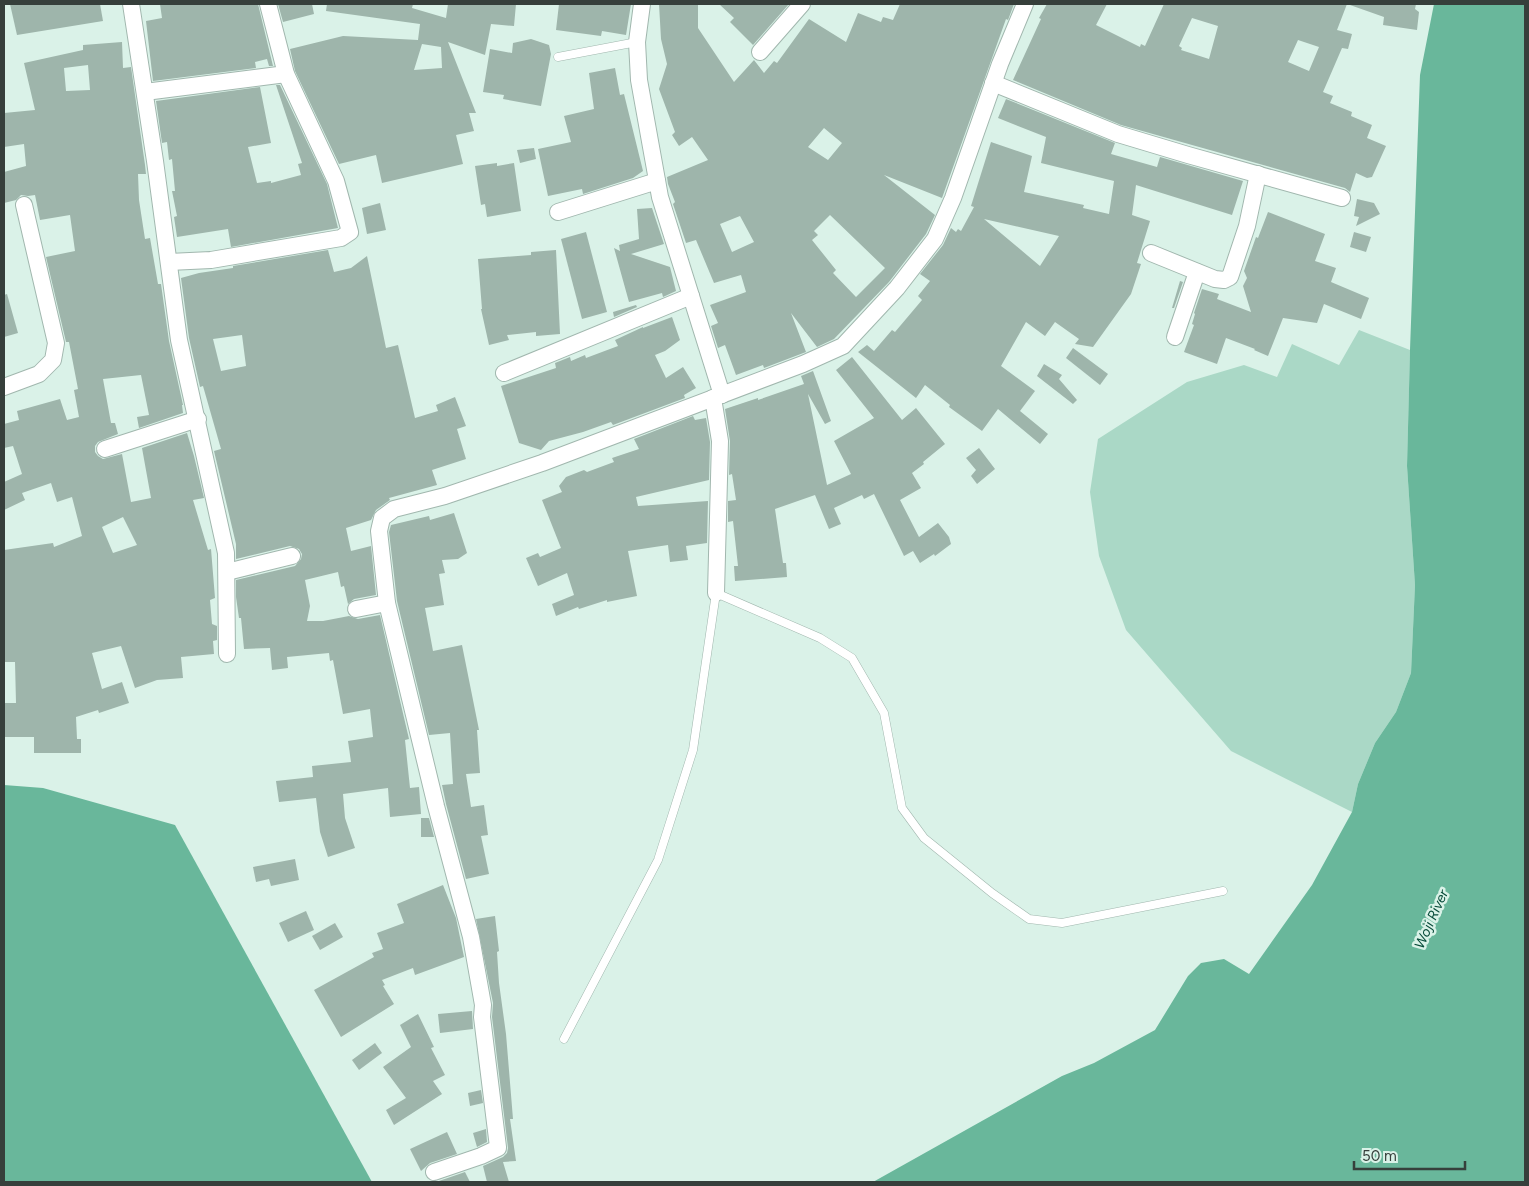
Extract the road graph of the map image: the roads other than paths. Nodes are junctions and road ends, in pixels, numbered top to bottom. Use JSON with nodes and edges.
{"nodes":[{"id":1,"x":131,"y":4,"type":"edge"},
{"id":2,"x":268,"y":4,"type":"edge"},
{"id":3,"x":642,"y":4,"type":"edge"},
{"id":4,"x":802,"y":4,"type":"edge"},
{"id":5,"x":1025,"y":4,"type":"edge"},
{"id":6,"x":637,"y":42,"type":"junction"},
{"id":7,"x":760,"y":52,"type":"dead end"},
{"id":8,"x":558,"y":57,"type":"dead end"},
{"id":9,"x":286,"y":74,"type":"junction"},
{"id":10,"x":993,"y":83,"type":"junction"},
{"id":11,"x":145,"y":92,"type":"junction"},
{"id":12,"x":1258,"y":174,"type":"junction"},
{"id":13,"x":657,"y":182,"type":"junction"},
{"id":14,"x":1342,"y":198,"type":"dead end"},
{"id":15,"x":24,"y":206,"type":"dead end"},
{"id":16,"x":558,"y":212,"type":"dead end"},
{"id":17,"x":1151,"y":253,"type":"dead end"},
{"id":18,"x":169,"y":262,"type":"junction"},
{"id":19,"x":1197,"y":272,"type":"junction"},
{"id":20,"x":690,"y":296,"type":"junction"},
{"id":21,"x":1175,"y":337,"type":"dead end"},
{"id":22,"x":504,"y":373,"type":"dead end"},
{"id":23,"x":4,"y":387,"type":"edge"},
{"id":24,"x":718,"y":397,"type":"junction"},
{"id":25,"x":198,"y":419,"type":"junction"},
{"id":26,"x":106,"y":449,"type":"dead end"},
{"id":27,"x":292,"y":556,"type":"dead end"},
{"id":28,"x":227,"y":572,"type":"junction"},
{"id":29,"x":716,"y":593,"type":"junction"},
{"id":30,"x":387,"y":603,"type":"junction"},
{"id":31,"x":356,"y":609,"type":"dead end"},
{"id":32,"x":227,"y":654,"type":"dead end"},
{"id":33,"x":1223,"y":891,"type":"dead end"},
{"id":34,"x":564,"y":1039,"type":"dead end"},
{"id":35,"x":434,"y":1172,"type":"dead end"}],
"edges":[{"from":1,"to":11,"type":"street"},
{"from":2,"to":9,"type":"street"},
{"from":3,"to":6,"type":"street"},
{"from":4,"to":7,"type":"street"},
{"from":5,"to":10,"type":"street"},
{"from":6,"to":8,"type":"lane"},
{"from":6,"to":13,"type":"street"},
{"from":9,"to":11,"type":"street"},
{"from":9,"to":18,"type":"street"},
{"from":10,"to":12,"type":"street"},
{"from":10,"to":24,"type":"street"},
{"from":11,"to":18,"type":"street"},
{"from":12,"to":14,"type":"street"},
{"from":12,"to":19,"type":"street"},
{"from":13,"to":16,"type":"street"},
{"from":13,"to":20,"type":"street"},
{"from":15,"to":23,"type":"street"},
{"from":17,"to":19,"type":"street"},
{"from":18,"to":25,"type":"street"},
{"from":19,"to":21,"type":"street"},
{"from":20,"to":22,"type":"street"},
{"from":20,"to":24,"type":"street"},
{"from":24,"to":29,"type":"street"},
{"from":24,"to":30,"type":"street"},
{"from":25,"to":26,"type":"street"},
{"from":25,"to":28,"type":"street"},
{"from":27,"to":28,"type":"street"},
{"from":28,"to":32,"type":"street"},
{"from":29,"to":33,"type":"lane"},
{"from":29,"to":34,"type":"lane"},
{"from":30,"to":31,"type":"street"},
{"from":30,"to":35,"type":"street"}]}
